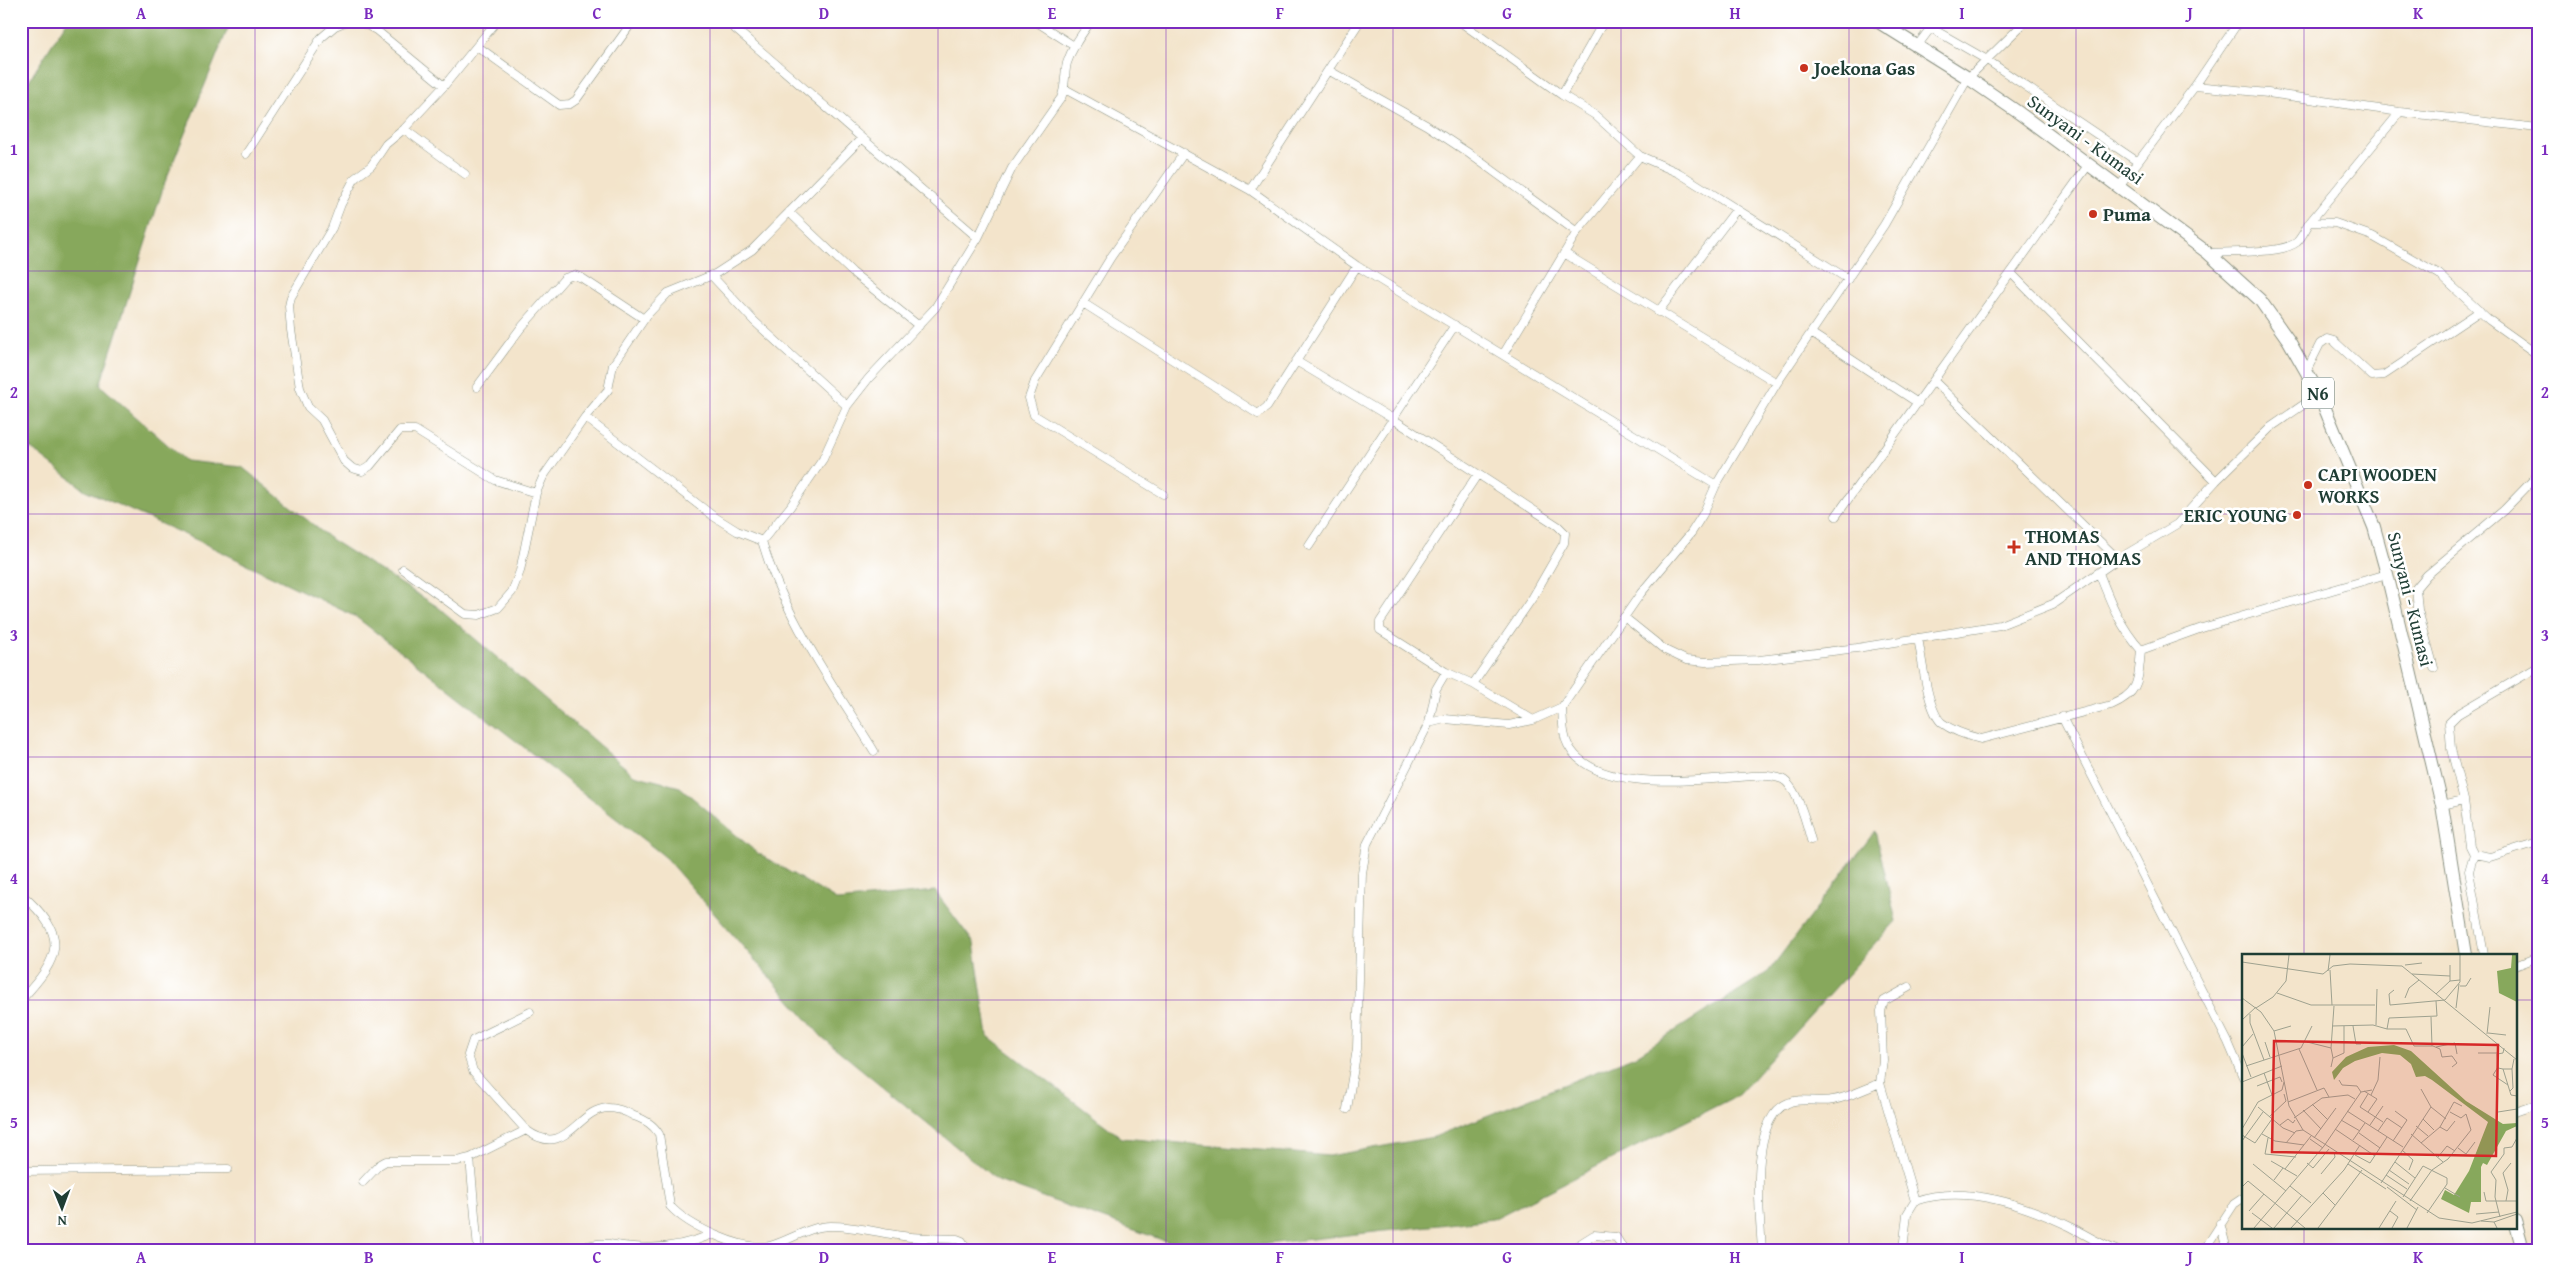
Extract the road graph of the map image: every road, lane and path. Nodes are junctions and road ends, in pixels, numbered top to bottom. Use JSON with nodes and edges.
{"nodes":[{"id":1,"x":348,"y":21,"type":"edge"},
{"id":2,"x":497,"y":21,"type":"edge"},
{"id":3,"x":633,"y":21,"type":"edge"},
{"id":4,"x":726,"y":21,"type":"edge"},
{"id":5,"x":1035,"y":21,"type":"edge"},
{"id":6,"x":1091,"y":21,"type":"edge"},
{"id":7,"x":1360,"y":21,"type":"edge"},
{"id":8,"x":1459,"y":21,"type":"edge"},
{"id":9,"x":1604,"y":21,"type":"edge"},
{"id":10,"x":1877,"y":21,"type":"edge"},
{"id":11,"x":2026,"y":21,"type":"edge"},
{"id":12,"x":2239,"y":21,"type":"edge"},
{"id":13,"x":1934,"y":24,"type":"edge"},
{"id":14,"x":477,"y":46,"type":"junction"},
{"id":15,"x":1074,"y":46,"type":"junction"},
{"id":16,"x":1917,"y":46,"type":"junction"},
{"id":17,"x":1987,"y":60,"type":"junction"},
{"id":18,"x":1328,"y":70,"type":"junction"},
{"id":19,"x":1968,"y":78,"type":"junction"},
{"id":20,"x":444,"y":86,"type":"junction"},
{"id":21,"x":2195,"y":86,"type":"junction"},
{"id":22,"x":1065,"y":89,"type":"junction"},
{"id":23,"x":1562,"y":95,"type":"junction"},
{"id":24,"x":2400,"y":112,"type":"junction"},
{"id":25,"x":2538,"y":128,"type":"edge"},
{"id":26,"x":404,"y":129,"type":"junction"},
{"id":27,"x":862,"y":138,"type":"junction"},
{"id":28,"x":1184,"y":153,"type":"junction"},
{"id":29,"x":246,"y":154,"type":"dead end"},
{"id":30,"x":1640,"y":156,"type":"junction"},
{"id":31,"x":2138,"y":162,"type":"junction"},
{"id":32,"x":2089,"y":164,"type":"junction"},
{"id":33,"x":465,"y":174,"type":"dead end"},
{"id":34,"x":2119,"y":187,"type":"junction"},
{"id":35,"x":1250,"y":190,"type":"junction"},
{"id":36,"x":1736,"y":210,"type":"junction"},
{"id":37,"x":789,"y":212,"type":"junction"},
{"id":38,"x":2310,"y":222,"type":"junction"},
{"id":39,"x":1577,"y":232,"type":"junction"},
{"id":40,"x":978,"y":238,"type":"junction"},
{"id":41,"x":2208,"y":252,"type":"junction"},
{"id":42,"x":1564,"y":253,"type":"junction"},
{"id":43,"x":1357,"y":266,"type":"junction"},
{"id":44,"x":2011,"y":273,"type":"junction"},
{"id":45,"x":711,"y":275,"type":"junction"},
{"id":46,"x":1848,"y":280,"type":"junction"},
{"id":47,"x":1083,"y":304,"type":"junction"},
{"id":48,"x":2480,"y":311,"type":"junction"},
{"id":49,"x":1658,"y":312,"type":"junction"},
{"id":50,"x":644,"y":319,"type":"junction"},
{"id":51,"x":1455,"y":325,"type":"junction"},
{"id":52,"x":919,"y":326,"type":"junction"},
{"id":53,"x":1811,"y":333,"type":"junction"},
{"id":54,"x":1504,"y":353,"type":"junction"},
{"id":55,"x":2538,"y":355,"type":"edge"},
{"id":56,"x":1296,"y":361,"type":"junction"},
{"id":57,"x":2306,"y":372,"type":"junction"},
{"id":58,"x":1934,"y":381,"type":"junction"},
{"id":59,"x":1777,"y":383,"type":"junction"},
{"id":60,"x":477,"y":387,"type":"dead end"},
{"id":61,"x":2319,"y":394,"type":"junction"},
{"id":62,"x":1918,"y":403,"type":"junction"},
{"id":63,"x":847,"y":406,"type":"junction"},
{"id":64,"x":585,"y":417,"type":"junction"},
{"id":65,"x":1393,"y":420,"type":"junction"},
{"id":66,"x":1477,"y":475,"type":"junction"},
{"id":67,"x":2538,"y":475,"type":"edge"},
{"id":68,"x":2216,"y":481,"type":"junction"},
{"id":69,"x":1716,"y":485,"type":"junction"},
{"id":70,"x":536,"y":494,"type":"junction"},
{"id":71,"x":1163,"y":494,"type":"dead end"},
{"id":72,"x":1836,"y":516,"type":"dead end"},
{"id":73,"x":762,"y":541,"type":"junction"},
{"id":74,"x":1309,"y":546,"type":"dead end"},
{"id":75,"x":2118,"y":559,"type":"junction"},
{"id":76,"x":403,"y":569,"type":"dead end"},
{"id":77,"x":2099,"y":572,"type":"junction"},
{"id":78,"x":2388,"y":574,"type":"junction"},
{"id":79,"x":1624,"y":617,"type":"junction"},
{"id":80,"x":1918,"y":638,"type":"junction"},
{"id":81,"x":2141,"y":650,"type":"junction"},
{"id":82,"x":2538,"y":667,"type":"edge"},
{"id":83,"x":2434,"y":668,"type":"dead end"},
{"id":84,"x":1446,"y":672,"type":"junction"},
{"id":85,"x":1473,"y":684,"type":"junction"},
{"id":86,"x":1562,"y":707,"type":"junction"},
{"id":87,"x":2062,"y":717,"type":"junction"},
{"id":88,"x":1533,"y":720,"type":"junction"},
{"id":89,"x":1429,"y":723,"type":"junction"},
{"id":90,"x":874,"y":751,"type":"dead end"},
{"id":91,"x":2464,"y":800,"type":"junction"},
{"id":92,"x":2442,"y":805,"type":"junction"},
{"id":93,"x":1811,"y":840,"type":"dead end"},
{"id":94,"x":2538,"y":842,"type":"edge"},
{"id":95,"x":2474,"y":854,"type":"junction"},
{"id":96,"x":21,"y":894,"type":"edge"},
{"id":97,"x":2466,"y":954,"type":"edge"},
{"id":98,"x":2484,"y":954,"type":"edge"},
{"id":99,"x":2538,"y":957,"type":"edge"},
{"id":100,"x":2516,"y":966,"type":"edge"},
{"id":101,"x":1909,"y":987,"type":"dead end"},
{"id":102,"x":21,"y":1000,"type":"edge"},
{"id":103,"x":530,"y":1012,"type":"dead end"},
{"id":104,"x":2242,"y":1075,"type":"edge"},
{"id":105,"x":1880,"y":1083,"type":"junction"},
{"id":106,"x":2538,"y":1104,"type":"edge"},
{"id":107,"x":1347,"y":1109,"type":"dead end"},
{"id":108,"x":2516,"y":1112,"type":"edge"},
{"id":109,"x":526,"y":1130,"type":"junction"},
{"id":110,"x":470,"y":1158,"type":"junction"},
{"id":111,"x":228,"y":1168,"type":"dead end"},
{"id":112,"x":21,"y":1171,"type":"edge"},
{"id":113,"x":362,"y":1182,"type":"dead end"},
{"id":114,"x":2242,"y":1199,"type":"edge"},
{"id":115,"x":1915,"y":1201,"type":"junction"},
{"id":116,"x":2220,"y":1223,"type":"junction"},
{"id":117,"x":2516,"y":1225,"type":"edge"},
{"id":118,"x":713,"y":1234,"type":"junction"},
{"id":119,"x":758,"y":1248,"type":"edge"},
{"id":120,"x":478,"y":1250,"type":"edge"},
{"id":121,"x":575,"y":1250,"type":"edge"},
{"id":122,"x":968,"y":1250,"type":"edge"},
{"id":123,"x":1570,"y":1250,"type":"edge"},
{"id":124,"x":1624,"y":1250,"type":"edge"},
{"id":125,"x":1762,"y":1250,"type":"edge"},
{"id":126,"x":1903,"y":1250,"type":"edge"},
{"id":127,"x":2116,"y":1250,"type":"edge"},
{"id":128,"x":2204,"y":1250,"type":"edge"},
{"id":129,"x":2227,"y":1250,"type":"edge"},
{"id":130,"x":2523,"y":1250,"type":"edge"}],
"edges":[{"from":1,"to":20,"type":"street"},
{"from":1,"to":29,"type":"street"},
{"from":2,"to":14,"type":"street"},
{"from":3,"to":14,"type":"street"},
{"from":4,"to":27,"type":"street"},
{"from":5,"to":15,"type":"street"},
{"from":6,"to":15,"type":"street"},
{"from":7,"to":18,"type":"street"},
{"from":8,"to":23,"type":"street"},
{"from":9,"to":23,"type":"street"},
{"from":10,"to":16,"type":"main road","name":"Sunyani - Kumasi","number":"N6"},
{"from":11,"to":17,"type":"street"},
{"from":12,"to":21,"type":"street"},
{"from":13,"to":16,"type":"street"},
{"from":13,"to":17,"type":"street"},
{"from":14,"to":20,"type":"street"},
{"from":15,"to":22,"type":"street"},
{"from":16,"to":19,"type":"main road","name":"Sunyani - Kumasi","number":"N6"},
{"from":17,"to":19,"type":"street"},
{"from":17,"to":31,"type":"street"},
{"from":18,"to":35,"type":"street"},
{"from":18,"to":39,"type":"street"},
{"from":19,"to":32,"type":"main road","name":"Sunyani - Kumasi","number":"N6"},
{"from":19,"to":46,"type":"street"},
{"from":20,"to":26,"type":"street"},
{"from":21,"to":24,"type":"street"},
{"from":21,"to":31,"type":"street"},
{"from":22,"to":28,"type":"street"},
{"from":22,"to":40,"type":"street"},
{"from":23,"to":30,"type":"street"},
{"from":24,"to":25,"type":"street"},
{"from":24,"to":38,"type":"street"},
{"from":26,"to":33,"type":"street"},
{"from":26,"to":70,"type":"street"},
{"from":27,"to":37,"type":"street"},
{"from":27,"to":40,"type":"street"},
{"from":28,"to":35,"type":"street"},
{"from":28,"to":47,"type":"street"},
{"from":30,"to":36,"type":"street"},
{"from":30,"to":39,"type":"street"},
{"from":31,"to":34,"type":"street"},
{"from":32,"to":34,"type":"main road","name":"Sunyani - Kumasi","number":"N6"},
{"from":32,"to":44,"type":"street"},
{"from":34,"to":41,"type":"main road","name":"Sunyani - Kumasi","number":"N6"},
{"from":35,"to":43,"type":"street"},
{"from":36,"to":46,"type":"street"},
{"from":36,"to":49,"type":"street"},
{"from":37,"to":45,"type":"street"},
{"from":37,"to":52,"type":"street"},
{"from":38,"to":41,"type":"street"},
{"from":38,"to":48,"type":"street"},
{"from":39,"to":42,"type":"street"},
{"from":40,"to":52,"type":"street"},
{"from":41,"to":57,"type":"main road","name":"Sunyani - Kumasi","number":"N6"},
{"from":42,"to":49,"type":"street"},
{"from":42,"to":54,"type":"street"},
{"from":43,"to":51,"type":"street"},
{"from":43,"to":56,"type":"street"},
{"from":44,"to":58,"type":"street"},
{"from":44,"to":68,"type":"street"},
{"from":45,"to":50,"type":"street"},
{"from":45,"to":63,"type":"street"},
{"from":46,"to":53,"type":"street"},
{"from":47,"to":56,"type":"street"},
{"from":47,"to":71,"type":"street"},
{"from":48,"to":55,"type":"street"},
{"from":48,"to":57,"type":"street"},
{"from":49,"to":59,"type":"street"},
{"from":50,"to":60,"type":"street"},
{"from":50,"to":64,"type":"street"},
{"from":51,"to":54,"type":"street"},
{"from":51,"to":65,"type":"street"},
{"from":52,"to":63,"type":"street"},
{"from":53,"to":59,"type":"street"},
{"from":53,"to":62,"type":"street"},
{"from":54,"to":69,"type":"street"},
{"from":56,"to":65,"type":"street"},
{"from":57,"to":61,"type":"main road","name":"Sunyani - Kumasi","number":"N6"},
{"from":58,"to":62,"type":"street"},
{"from":58,"to":75,"type":"street"},
{"from":59,"to":69,"type":"street"},
{"from":61,"to":68,"type":"street"},
{"from":61,"to":78,"type":"main road","name":"Sunyani - Kumasi","number":"N6"},
{"from":62,"to":72,"type":"street"},
{"from":63,"to":73,"type":"street"},
{"from":64,"to":70,"type":"street"},
{"from":64,"to":73,"type":"street"},
{"from":65,"to":66,"type":"street"},
{"from":65,"to":74,"type":"street"},
{"from":66,"to":84,"type":"street"},
{"from":66,"to":85,"type":"street"},
{"from":67,"to":83,"type":"street"},
{"from":68,"to":75,"type":"street"},
{"from":69,"to":79,"type":"street"},
{"from":70,"to":76,"type":"street"},
{"from":73,"to":90,"type":"street"},
{"from":75,"to":77,"type":"street"},
{"from":77,"to":80,"type":"street"},
{"from":77,"to":81,"type":"street"},
{"from":78,"to":81,"type":"street"},
{"from":78,"to":92,"type":"main road","name":"Sunyani - Kumasi","number":"N6"},
{"from":79,"to":80,"type":"street"},
{"from":79,"to":86,"type":"street"},
{"from":80,"to":87,"type":"street"},
{"from":81,"to":87,"type":"street"},
{"from":82,"to":91,"type":"street"},
{"from":84,"to":85,"type":"street"},
{"from":84,"to":89,"type":"street"},
{"from":85,"to":88,"type":"street"},
{"from":86,"to":88,"type":"street"},
{"from":86,"to":93,"type":"street"},
{"from":87,"to":104,"type":"street"},
{"from":88,"to":89,"type":"street"},
{"from":89,"to":107,"type":"street"},
{"from":91,"to":92,"type":"street"},
{"from":91,"to":95,"type":"street"},
{"from":92,"to":97,"type":"main road","name":"Sunyani - Kumasi","number":"N6"},
{"from":94,"to":95,"type":"street"},
{"from":95,"to":98,"type":"street"},
{"from":96,"to":102,"type":"street"},
{"from":99,"to":100,"type":"street"},
{"from":101,"to":105,"type":"street"},
{"from":103,"to":109,"type":"street"},
{"from":105,"to":115,"type":"street"},
{"from":105,"to":125,"type":"street"},
{"from":106,"to":108,"type":"street"},
{"from":109,"to":110,"type":"street"},
{"from":109,"to":118,"type":"street"},
{"from":110,"to":113,"type":"street"},
{"from":110,"to":120,"type":"street"},
{"from":111,"to":112,"type":"street"},
{"from":114,"to":116,"type":"street"},
{"from":115,"to":126,"type":"street"},
{"from":115,"to":127,"type":"street"},
{"from":116,"to":128,"type":"street"},
{"from":116,"to":129,"type":"street"},
{"from":117,"to":130,"type":"main road"},
{"from":118,"to":119,"type":"street"},
{"from":118,"to":121,"type":"street"},
{"from":119,"to":122,"type":"street"},
{"from":123,"to":124,"type":"street"}]}
